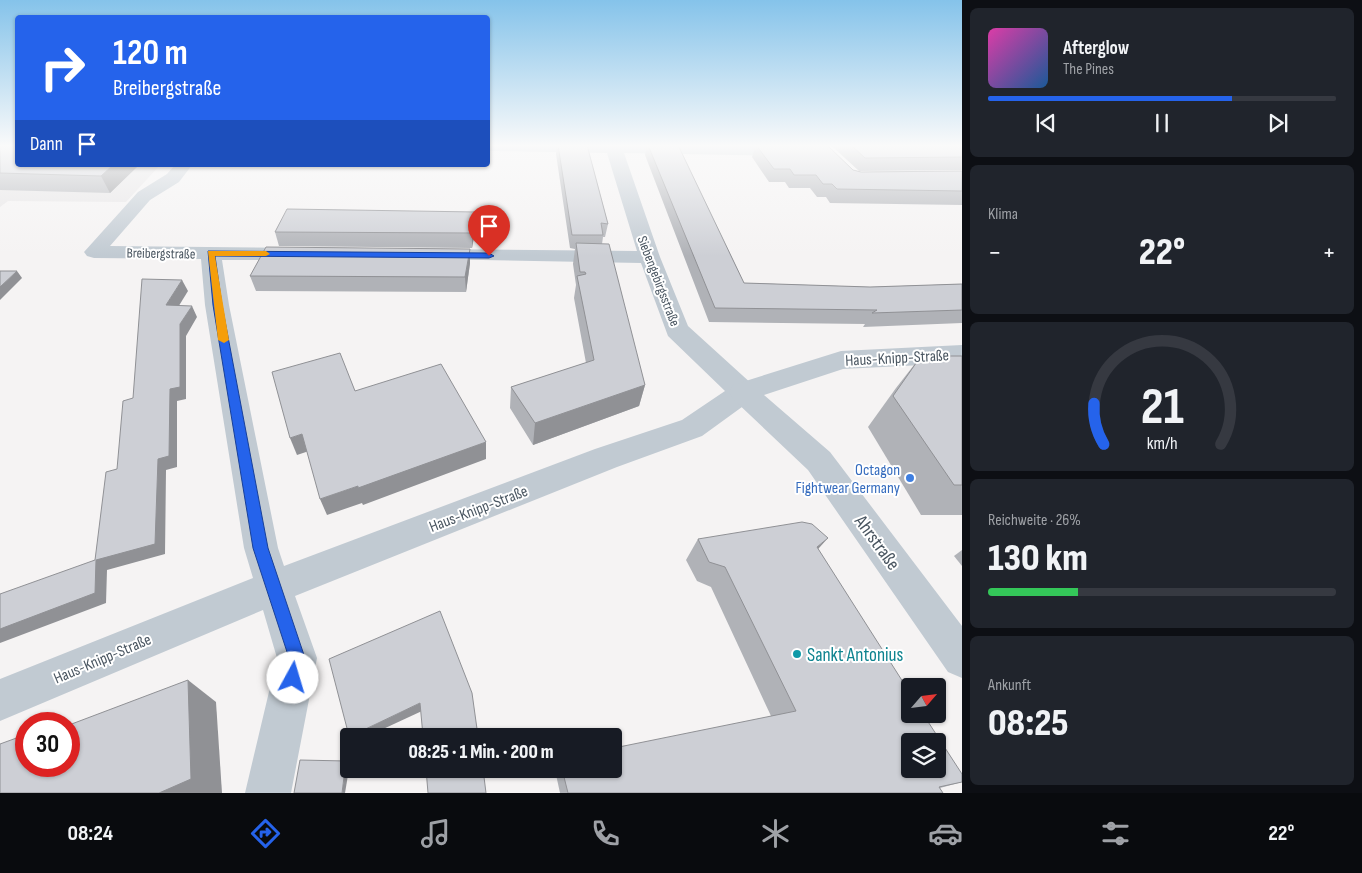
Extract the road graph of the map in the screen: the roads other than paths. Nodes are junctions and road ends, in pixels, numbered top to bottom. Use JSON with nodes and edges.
{"nodes":[{"id":1,"x":167,"y":182,"type":"edge"},
{"id":2,"x":624,"y":182,"type":"edge"},
{"id":3,"x":211,"y":253,"type":"junction"},
{"id":4,"x":320,"y":254,"type":"edge"},
{"id":5,"x":410,"y":255,"type":"edge"},
{"id":6,"x":648,"y":258,"type":"junction"},
{"id":7,"x":962,"y":354,"type":"edge"},
{"id":8,"x":743,"y":392,"type":"junction"},
{"id":9,"x":274,"y":587,"type":"junction"},
{"id":10,"x":962,"y":658,"type":"edge"},
{"id":11,"x":0,"y":700,"type":"edge"},
{"id":12,"x":268,"y":793,"type":"edge"}],
"edges":[{"from":1,"to":3,"type":"street","name":"Breibergstraße"},
{"from":2,"to":6,"type":"street","name":"Siebengebirgsstraße"},
{"from":3,"to":4,"type":"street","name":"Breibergstraße"},
{"from":3,"to":9,"type":"street"},
{"from":5,"to":6,"type":"street"},
{"from":6,"to":8,"type":"street","name":"Siebengebirgsstraße"},
{"from":7,"to":8,"type":"street","name":"Haus-Knipp-Straße"},
{"from":8,"to":9,"type":"street","name":"Haus-Knipp-Straße"},
{"from":8,"to":10,"type":"street","name":"Ahrstraße"},
{"from":9,"to":11,"type":"street","name":"Haus-Knipp-Straße"},
{"from":9,"to":12,"type":"street"}]}
